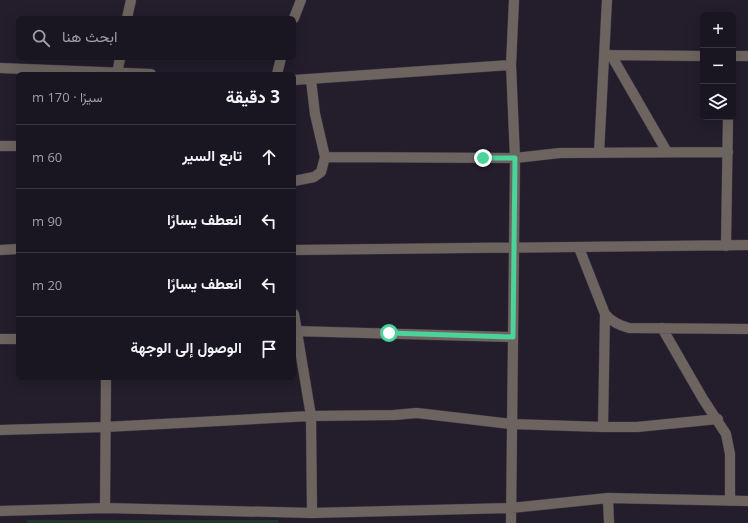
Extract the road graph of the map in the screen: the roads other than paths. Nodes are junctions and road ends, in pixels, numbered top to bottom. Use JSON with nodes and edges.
{"nodes":[{"id":1,"x":130,"y":0,"type":"edge"},
{"id":2,"x":301,"y":0,"type":"edge"},
{"id":3,"x":514,"y":0,"type":"edge"},
{"id":4,"x":607,"y":0,"type":"edge"},
{"id":5,"x":127,"y":16,"type":"edge"},
{"id":6,"x":295,"y":16,"type":"edge"},
{"id":7,"x":608,"y":55,"type":"junction"},
{"id":8,"x":700,"y":56,"type":"edge"},
{"id":9,"x":736,"y":56,"type":"edge"},
{"id":10,"x":748,"y":56,"type":"edge"},
{"id":11,"x":120,"y":60,"type":"edge"},
{"id":12,"x":280,"y":60,"type":"edge"},
{"id":13,"x":511,"y":65,"type":"junction"},
{"id":14,"x":0,"y":68,"type":"edge"},
{"id":15,"x":94,"y":72,"type":"edge"},
{"id":16,"x":117,"y":72,"type":"edge"},
{"id":17,"x":278,"y":72,"type":"edge"},
{"id":18,"x":296,"y":80,"type":"edge"},
{"id":19,"x":311,"y":80,"type":"junction"},
{"id":20,"x":728,"y":120,"type":"edge"},
{"id":21,"x":0,"y":146,"type":"edge"},
{"id":22,"x":16,"y":146,"type":"edge"},
{"id":23,"x":667,"y":152,"type":"junction"},
{"id":24,"x":728,"y":152,"type":"junction"},
{"id":25,"x":599,"y":153,"type":"junction"},
{"id":26,"x":325,"y":157,"type":"junction"},
{"id":27,"x":515,"y":158,"type":"junction"},
{"id":28,"x":296,"y":181,"type":"edge"},
{"id":29,"x":748,"y":245,"type":"edge"},
{"id":30,"x":726,"y":246,"type":"junction"},
{"id":31,"x":514,"y":248,"type":"junction"},
{"id":32,"x":579,"y":248,"type":"junction"},
{"id":33,"x":16,"y":249,"type":"edge"},
{"id":34,"x":0,"y":250,"type":"edge"},
{"id":35,"x":296,"y":250,"type":"edge"},
{"id":36,"x":605,"y":314,"type":"junction"},
{"id":37,"x":662,"y":328,"type":"junction"},
{"id":38,"x":748,"y":329,"type":"edge"},
{"id":39,"x":296,"y":331,"type":"edge"},
{"id":40,"x":296,"y":336,"type":"edge"},
{"id":41,"x":513,"y":337,"type":"junction"},
{"id":42,"x":0,"y":339,"type":"edge"},
{"id":43,"x":16,"y":339,"type":"edge"},
{"id":44,"x":106,"y":380,"type":"edge"},
{"id":45,"x":311,"y":416,"type":"junction"},
{"id":46,"x":718,"y":419,"type":"junction"},
{"id":47,"x":511,"y":424,"type":"junction"},
{"id":48,"x":105,"y":427,"type":"junction"},
{"id":49,"x":603,"y":427,"type":"junction"},
{"id":50,"x":0,"y":430,"type":"edge"},
{"id":51,"x":608,"y":498,"type":"junction"},
{"id":52,"x":730,"y":501,"type":"junction"},
{"id":53,"x":748,"y":501,"type":"edge"},
{"id":54,"x":105,"y":508,"type":"junction"},
{"id":55,"x":511,"y":508,"type":"junction"},
{"id":56,"x":0,"y":510,"type":"edge"},
{"id":57,"x":312,"y":513,"type":"junction"},
{"id":58,"x":511,"y":523,"type":"edge"},
{"id":59,"x":609,"y":523,"type":"edge"}],
"edges":[{"from":1,"to":5,"type":"street"},
{"from":2,"to":6,"type":"street"},
{"from":3,"to":13,"type":"street"},
{"from":4,"to":7,"type":"street"},
{"from":7,"to":8,"type":"street"},
{"from":7,"to":23,"type":"street"},
{"from":7,"to":25,"type":"street"},
{"from":9,"to":10,"type":"street"},
{"from":11,"to":16,"type":"street"},
{"from":12,"to":17,"type":"street"},
{"from":13,"to":19,"type":"street"},
{"from":13,"to":27,"type":"street"},
{"from":14,"to":15,"type":"street"},
{"from":18,"to":19,"type":"street"},
{"from":19,"to":26,"type":"street"},
{"from":20,"to":24,"type":"street"},
{"from":21,"to":22,"type":"street"},
{"from":23,"to":24,"type":"street"},
{"from":23,"to":25,"type":"street"},
{"from":24,"to":30,"type":"street"},
{"from":25,"to":27,"type":"street"},
{"from":26,"to":27,"type":"street"},
{"from":26,"to":28,"type":"street"},
{"from":27,"to":31,"type":"street"},
{"from":29,"to":30,"type":"street"},
{"from":30,"to":32,"type":"street"},
{"from":31,"to":32,"type":"street"},
{"from":31,"to":35,"type":"street"},
{"from":31,"to":41,"type":"street"},
{"from":32,"to":36,"type":"street"},
{"from":33,"to":34,"type":"street"},
{"from":36,"to":37,"type":"street"},
{"from":36,"to":49,"type":"street"},
{"from":37,"to":38,"type":"street"},
{"from":37,"to":46,"type":"street"},
{"from":39,"to":41,"type":"street"},
{"from":40,"to":45,"type":"street"},
{"from":41,"to":47,"type":"street"},
{"from":42,"to":43,"type":"street"},
{"from":44,"to":48,"type":"street"},
{"from":45,"to":47,"type":"street"},
{"from":45,"to":48,"type":"street"},
{"from":45,"to":57,"type":"street"},
{"from":46,"to":49,"type":"street"},
{"from":46,"to":52,"type":"street"},
{"from":47,"to":49,"type":"street"},
{"from":47,"to":55,"type":"street"},
{"from":48,"to":50,"type":"street"},
{"from":48,"to":54,"type":"street"},
{"from":51,"to":52,"type":"street"},
{"from":51,"to":55,"type":"street"},
{"from":51,"to":59,"type":"street"},
{"from":52,"to":53,"type":"street"},
{"from":54,"to":56,"type":"street"},
{"from":54,"to":57,"type":"street"},
{"from":55,"to":57,"type":"street"},
{"from":55,"to":58,"type":"street"}]}
